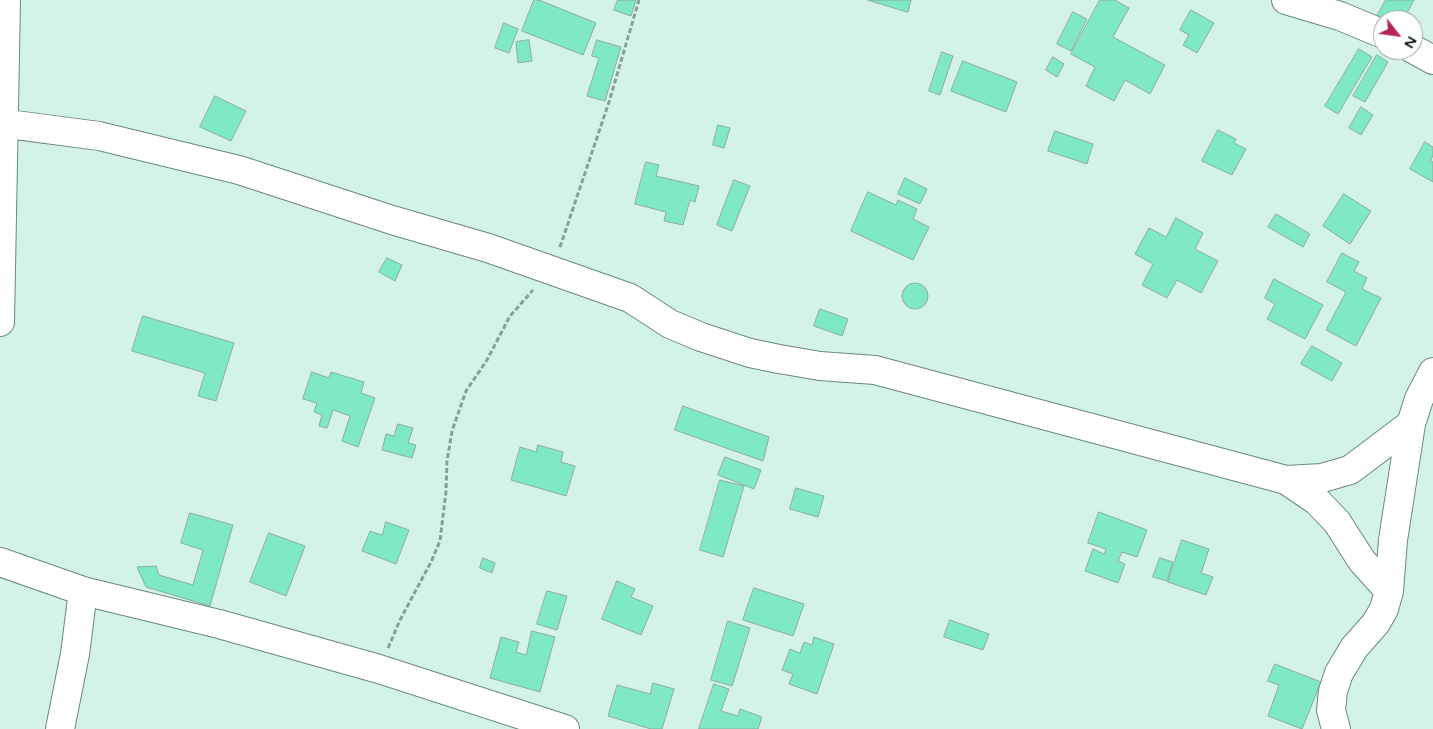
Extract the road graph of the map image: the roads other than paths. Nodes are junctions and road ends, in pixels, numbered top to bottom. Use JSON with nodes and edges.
{"nodes":[{"id":1,"x":6,"y":0,"type":"edge"},
{"id":2,"x":1286,"y":0,"type":"edge"},
{"id":3,"x":1373,"y":30,"type":"edge"},
{"id":4,"x":2,"y":123,"type":"edge"},
{"id":5,"x":0,"y":322,"type":"edge"},
{"id":6,"x":1433,"y":372,"type":"edge"},
{"id":7,"x":1411,"y":424,"type":"junction"},
{"id":8,"x":1286,"y":480,"type":"junction"},
{"id":9,"x":0,"y":562,"type":"edge"},
{"id":10,"x":83,"y":591,"type":"junction"},
{"id":11,"x":1389,"y":591,"type":"junction"},
{"id":12,"x":60,"y":729,"type":"edge"},
{"id":13,"x":564,"y":729,"type":"edge"},
{"id":14,"x":1336,"y":729,"type":"edge"}],
"edges":[{"from":1,"to":4,"type":"main road"},
{"from":2,"to":3,"type":"main road"},
{"from":4,"to":5,"type":"main road"},
{"from":4,"to":8,"type":"main road"},
{"from":6,"to":7,"type":"main road"},
{"from":7,"to":8,"type":"main road"},
{"from":7,"to":11,"type":"main road"},
{"from":8,"to":11,"type":"main road"},
{"from":9,"to":10,"type":"main road"},
{"from":10,"to":12,"type":"main road"},
{"from":10,"to":13,"type":"main road"},
{"from":11,"to":14,"type":"main road"}]}
